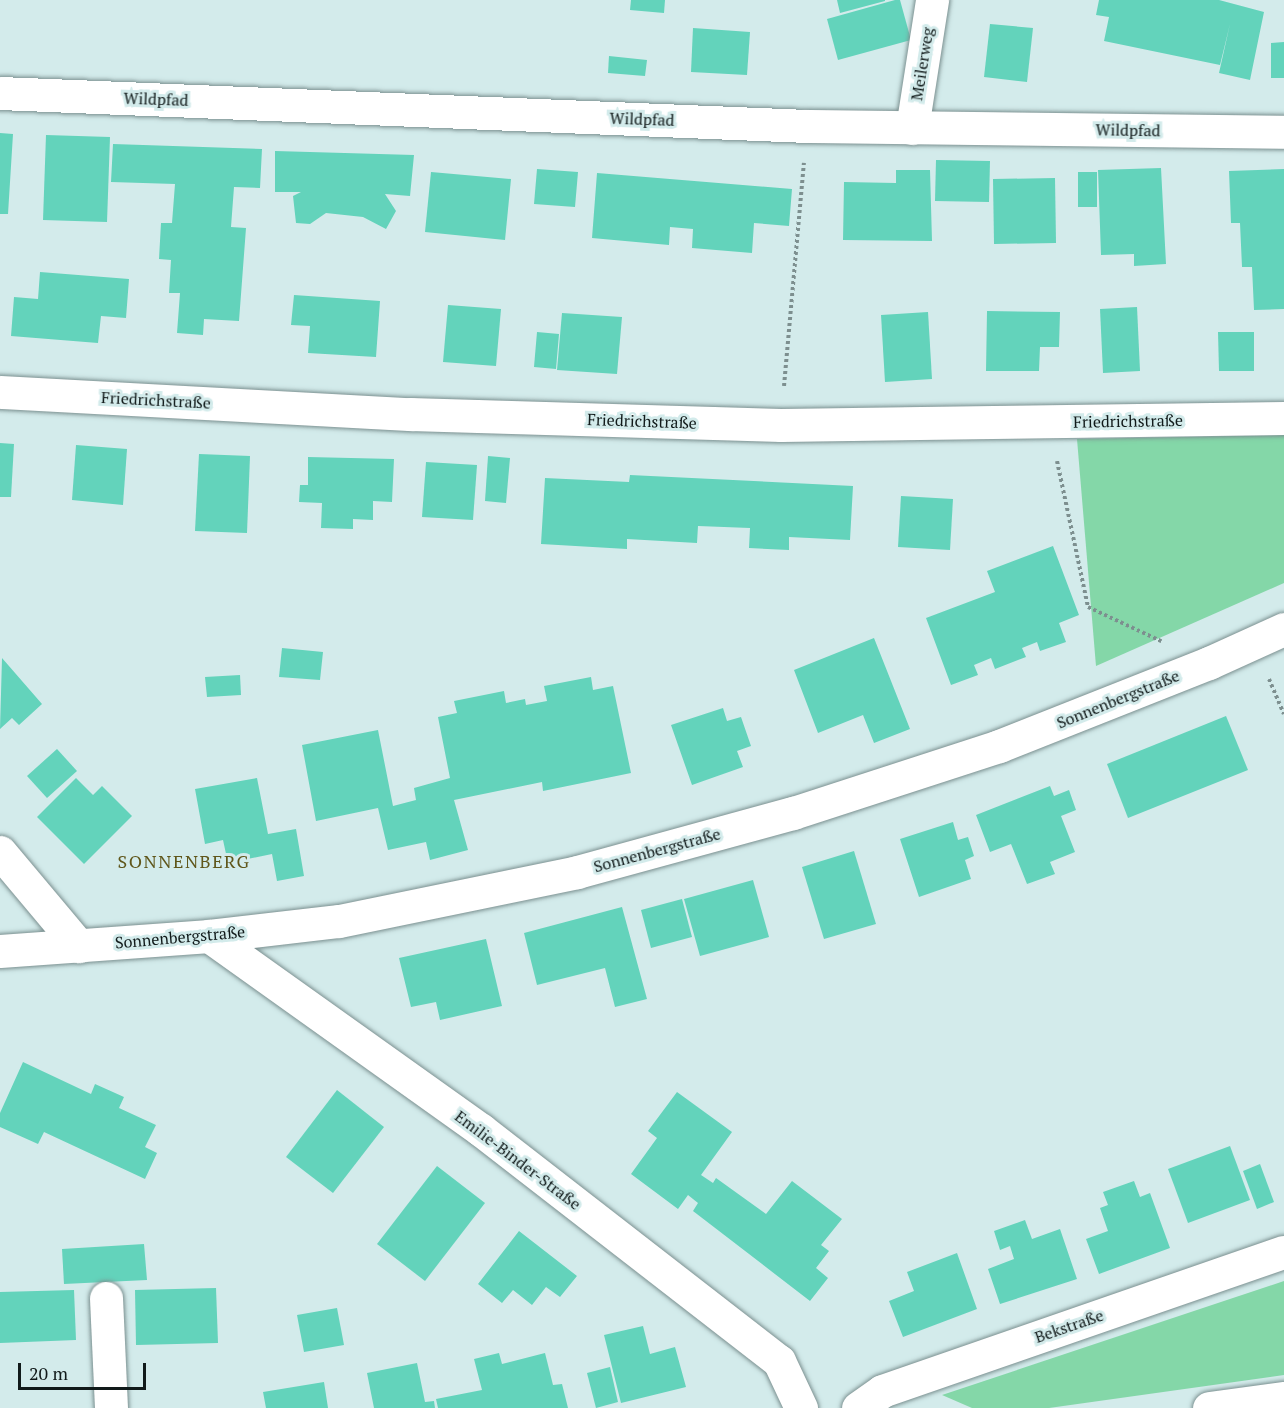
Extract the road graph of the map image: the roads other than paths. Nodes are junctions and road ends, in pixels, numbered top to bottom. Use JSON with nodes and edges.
{"nodes":[{"id":1,"x":932,"y":0,"type":"edge"},
{"id":2,"x":0,"y":93,"type":"edge"},
{"id":3,"x":912,"y":128,"type":"junction"},
{"id":4,"x":1284,"y":132,"type":"edge"},
{"id":5,"x":0,"y":392,"type":"edge"},
{"id":6,"x":1284,"y":418,"type":"edge"},
{"id":7,"x":1284,"y":629,"type":"edge"},
{"id":8,"x":0,"y":852,"type":"edge"},
{"id":9,"x":209,"y":936,"type":"junction"},
{"id":10,"x":79,"y":946,"type":"junction"},
{"id":11,"x":0,"y":951,"type":"edge"},
{"id":12,"x":1284,"y":1252,"type":"edge"},
{"id":13,"x":106,"y":1298,"type":"dead end"},
{"id":14,"x":1284,"y":1398,"type":"edge"},
{"id":15,"x":111,"y":1408,"type":"edge"},
{"id":16,"x":801,"y":1408,"type":"edge"},
{"id":17,"x":858,"y":1408,"type":"edge"},
{"id":18,"x":1209,"y":1408,"type":"edge"}],
"edges":[{"from":1,"to":3,"type":"street","name":"Meilerweg"},
{"from":2,"to":3,"type":"street","name":"Wildpfad"},
{"from":3,"to":4,"type":"street","name":"Wildpfad"},
{"from":5,"to":6,"type":"street","name":"Friedrichstraße"},
{"from":7,"to":9,"type":"street","name":"Sonnenbergstraße"},
{"from":8,"to":10,"type":"street"},
{"from":9,"to":10,"type":"street","name":"Sonnenbergstraße"},
{"from":9,"to":16,"type":"street","name":"Emilie-Binder-Straße"},
{"from":10,"to":11,"type":"street","name":"Sonnenbergstraße"},
{"from":12,"to":17,"type":"street","name":"Bekstraße"},
{"from":13,"to":15,"type":"street"},
{"from":14,"to":18,"type":"street"}]}
